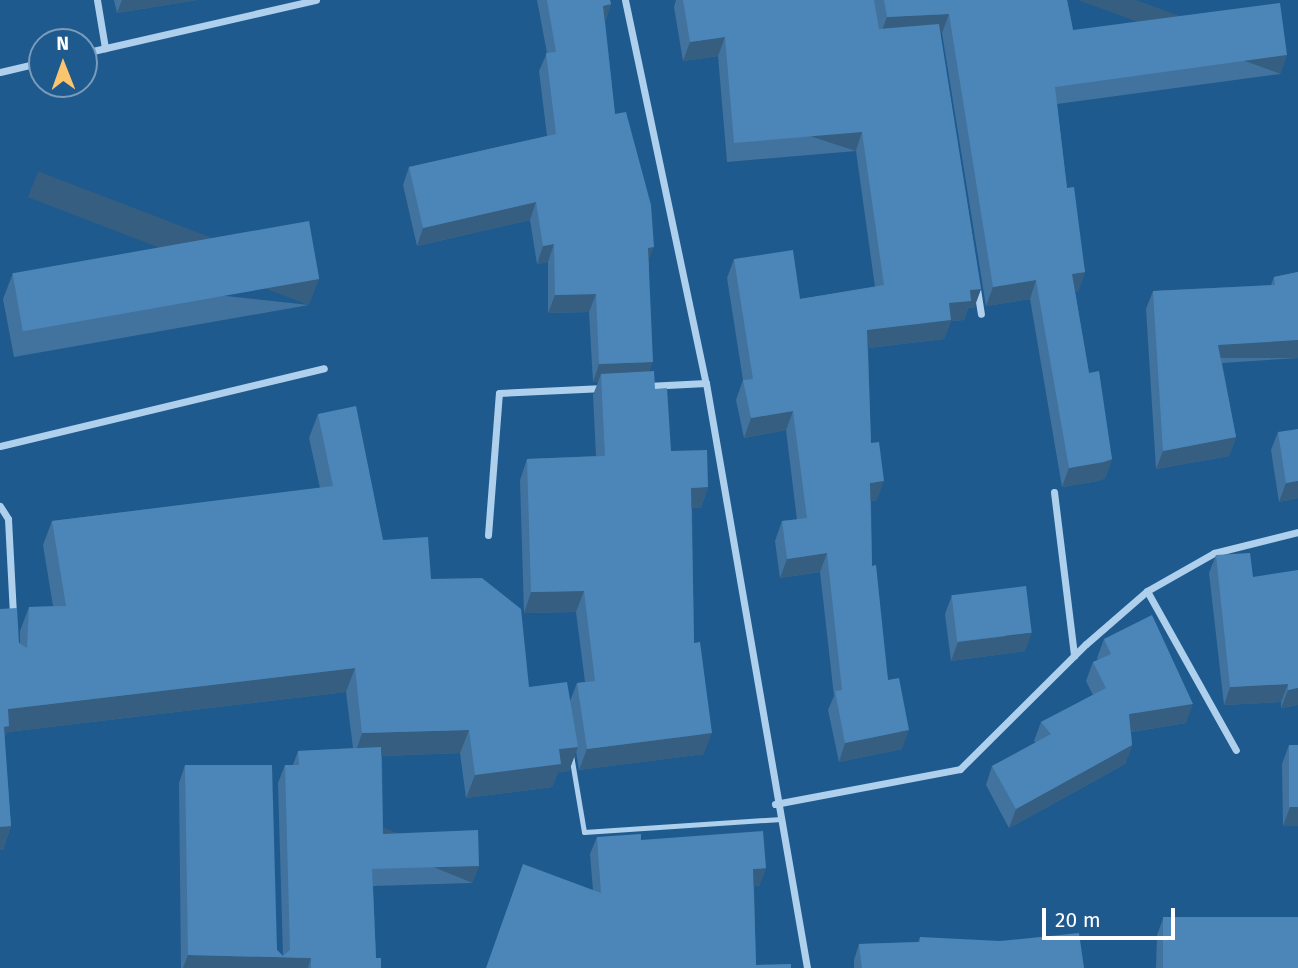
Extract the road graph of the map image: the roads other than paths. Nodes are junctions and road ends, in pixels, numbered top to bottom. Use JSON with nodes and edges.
{"nodes":[{"id":1,"x":97,"y":0,"type":"edge"},
{"id":2,"x":316,"y":0,"type":"edge"},
{"id":3,"x":625,"y":0,"type":"edge"},
{"id":4,"x":105,"y":48,"type":"junction"},
{"id":5,"x":98,"y":50,"type":"edge"},
{"id":6,"x":28,"y":65,"type":"edge"},
{"id":7,"x":0,"y":72,"type":"edge"},
{"id":8,"x":975,"y":275,"type":"edge"},
{"id":9,"x":981,"y":314,"type":"dead end"},
{"id":10,"x":324,"y":368,"type":"dead end"},
{"id":11,"x":706,"y":383,"type":"junction"},
{"id":12,"x":637,"y":387,"type":"edge"},
{"id":13,"x":609,"y":388,"type":"edge"},
{"id":14,"x":0,"y":446,"type":"edge"},
{"id":15,"x":1054,"y":492,"type":"dead end"},
{"id":16,"x":0,"y":506,"type":"edge"},
{"id":17,"x":1298,"y":532,"type":"edge"},
{"id":18,"x":488,"y":535,"type":"dead end"},
{"id":19,"x":1147,"y":591,"type":"junction"},
{"id":20,"x":14,"y":626,"type":"edge"},
{"id":21,"x":1074,"y":656,"type":"junction"},
{"id":22,"x":569,"y":740,"type":"edge"},
{"id":23,"x":1236,"y":751,"type":"dead end"},
{"id":24,"x":775,"y":804,"type":"junction"},
{"id":25,"x":778,"y":819,"type":"junction"},
{"id":26,"x":807,"y":968,"type":"edge"}],
"edges":[{"from":1,"to":4,"type":"street"},
{"from":2,"to":4,"type":"street"},
{"from":3,"to":11,"type":"street"},
{"from":4,"to":5,"type":"street"},
{"from":6,"to":7,"type":"street"},
{"from":8,"to":9,"type":"street"},
{"from":10,"to":14,"type":"street"},
{"from":11,"to":12,"type":"street"},
{"from":11,"to":24,"type":"street"},
{"from":13,"to":18,"type":"street"},
{"from":15,"to":21,"type":"street"},
{"from":16,"to":20,"type":"street"},
{"from":17,"to":19,"type":"street"},
{"from":19,"to":21,"type":"street"},
{"from":19,"to":23,"type":"street"},
{"from":21,"to":24,"type":"street"},
{"from":22,"to":25,"type":"lane"},
{"from":24,"to":25,"type":"street"},
{"from":25,"to":26,"type":"street"}]}
